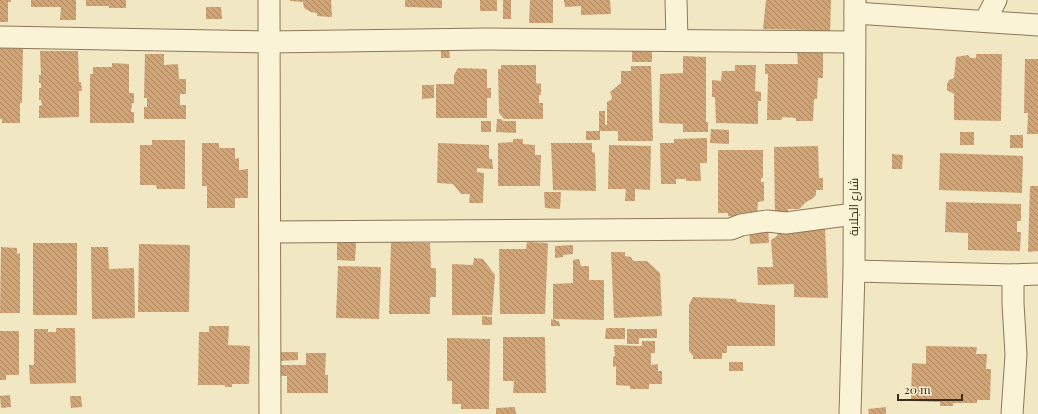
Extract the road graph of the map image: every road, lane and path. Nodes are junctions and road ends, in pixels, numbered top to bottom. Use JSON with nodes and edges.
{"nodes":[{"id":1,"x":269,"y":0,"type":"edge"},
{"id":2,"x":676,"y":0,"type":"edge"},
{"id":3,"x":996,"y":0,"type":"edge"},
{"id":4,"x":855,"y":6,"type":"edge"},
{"id":5,"x":985,"y":21,"type":"junction"},
{"id":6,"x":1038,"y":25,"type":"edge"},
{"id":7,"x":0,"y":37,"type":"edge"},
{"id":8,"x":677,"y":40,"type":"junction"},
{"id":9,"x":269,"y":42,"type":"junction"},
{"id":10,"x":854,"y":42,"type":"junction"},
{"id":11,"x":854,"y":214,"type":"junction"},
{"id":12,"x":270,"y":232,"type":"junction"},
{"id":13,"x":854,"y":271,"type":"junction"},
{"id":14,"x":1038,"y":274,"type":"edge"},
{"id":15,"x":1013,"y":275,"type":"junction"},
{"id":16,"x":270,"y":414,"type":"edge"},
{"id":17,"x":850,"y":414,"type":"edge"},
{"id":18,"x":1012,"y":414,"type":"edge"}],
"edges":[{"from":1,"to":9,"type":"street"},
{"from":2,"to":8,"type":"street"},
{"from":3,"to":5,"type":"street"},
{"from":4,"to":5,"type":"street"},
{"from":4,"to":10,"type":"street","name":"شارع الجلابة"},
{"from":5,"to":6,"type":"street"},
{"from":7,"to":9,"type":"street"},
{"from":8,"to":9,"type":"street"},
{"from":8,"to":10,"type":"street"},
{"from":9,"to":12,"type":"street"},
{"from":10,"to":11,"type":"street","name":"شارع الجلابة"},
{"from":11,"to":12,"type":"street"},
{"from":11,"to":13,"type":"street","name":"شارع الجلابة"},
{"from":12,"to":16,"type":"street"},
{"from":13,"to":15,"type":"street"},
{"from":13,"to":17,"type":"street","name":"شارع الجلابة"},
{"from":14,"to":15,"type":"street"},
{"from":15,"to":18,"type":"street"}]}
